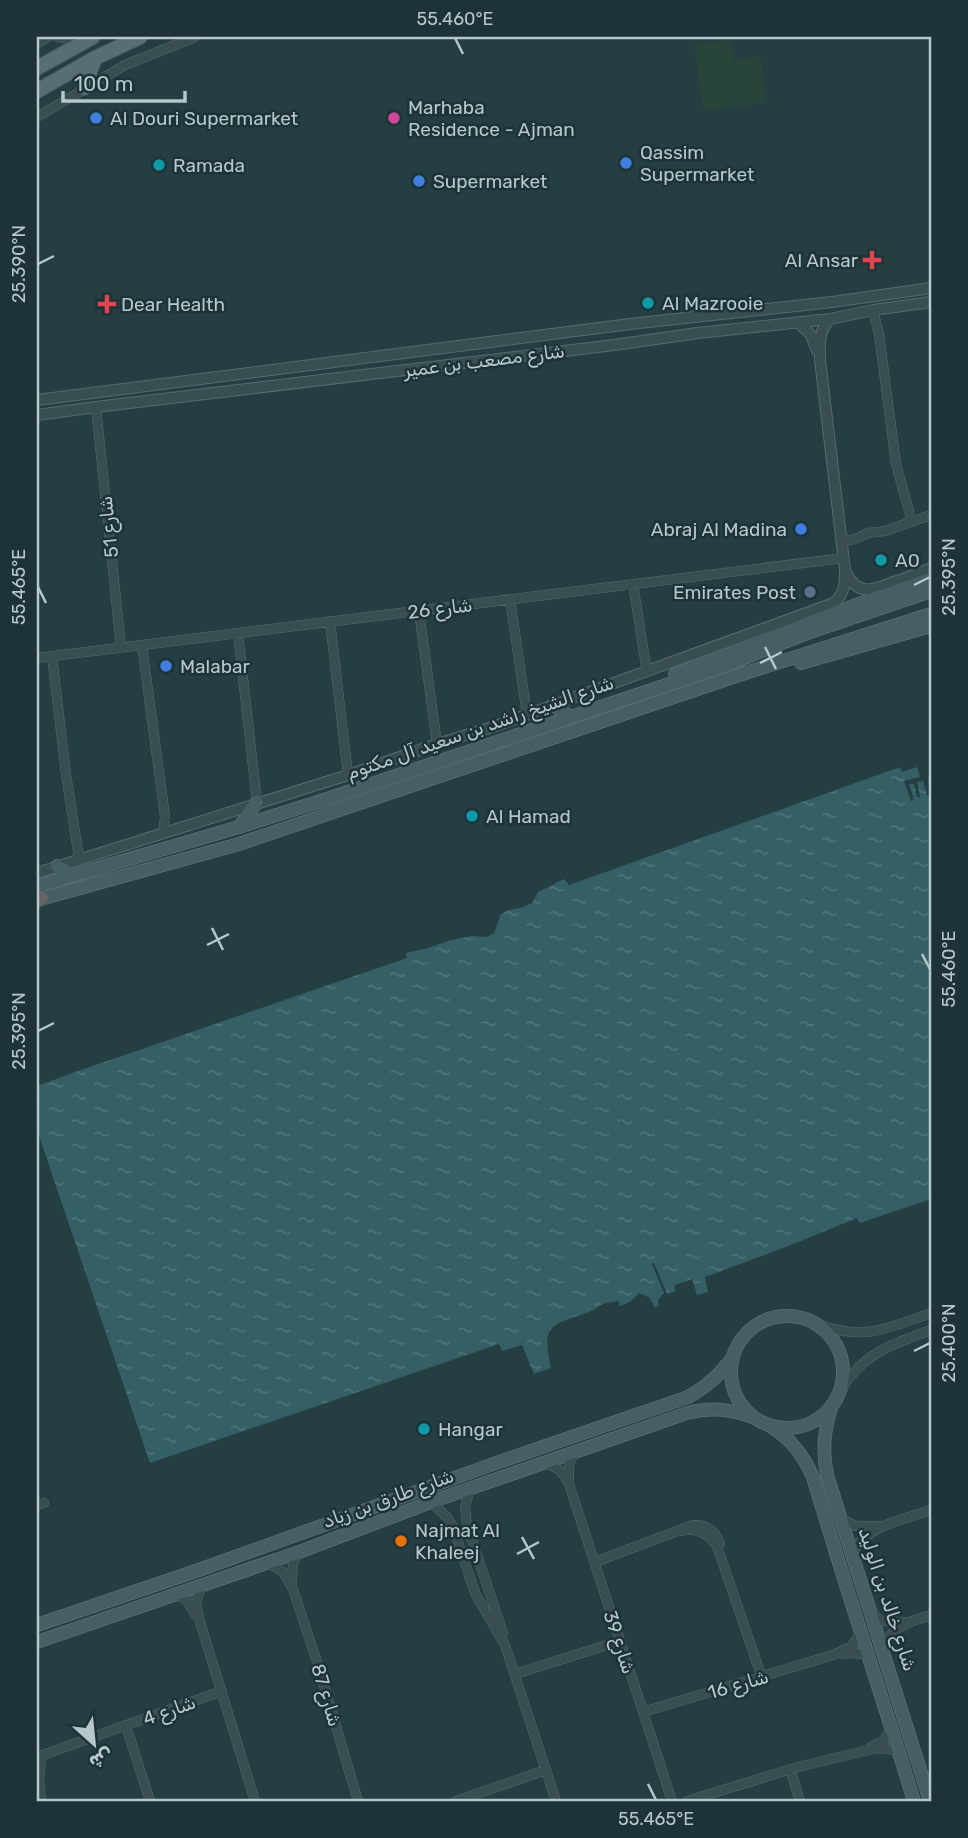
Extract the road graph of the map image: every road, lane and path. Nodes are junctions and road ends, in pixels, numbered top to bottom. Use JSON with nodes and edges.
{"nodes":[{"id":1,"x":48,"y":37,"type":"edge"},
{"id":2,"x":57,"y":37,"type":"edge"},
{"id":3,"x":140,"y":37,"type":"edge"},
{"id":4,"x":195,"y":37,"type":"edge"},
{"id":5,"x":89,"y":39,"type":"edge"},
{"id":6,"x":37,"y":40,"type":"edge"},
{"id":7,"x":95,"y":58,"type":"junction"},
{"id":8,"x":37,"y":68,"type":"edge"},
{"id":9,"x":85,"y":88,"type":"junction"},
{"id":10,"x":37,"y":91,"type":"edge"},
{"id":11,"x":37,"y":117,"type":"edge"},
{"id":12,"x":931,"y":288,"type":"edge"},
{"id":13,"x":931,"y":302,"type":"edge"},
{"id":14,"x":877,"y":309,"type":"junction"},
{"id":15,"x":830,"y":319,"type":"junction"},
{"id":16,"x":799,"y":323,"type":"junction"},
{"id":17,"x":820,"y":360,"type":"junction"},
{"id":18,"x":37,"y":400,"type":"edge"},
{"id":19,"x":96,"y":407,"type":"junction"},
{"id":20,"x":37,"y":415,"type":"edge"},
{"id":21,"x":931,"y":515,"type":"edge"},
{"id":22,"x":912,"y":522,"type":"junction"},
{"id":23,"x":842,"y":542,"type":"junction"},
{"id":24,"x":845,"y":564,"type":"junction"},
{"id":25,"x":931,"y":568,"type":"edge"},
{"id":26,"x":931,"y":579,"type":"edge"},
{"id":27,"x":634,"y":584,"type":"junction"},
{"id":28,"x":931,"y":591,"type":"edge"},
{"id":29,"x":510,"y":599,"type":"junction"},
{"id":30,"x":419,"y":611,"type":"junction"},
{"id":31,"x":931,"y":614,"type":"edge"},
{"id":32,"x":330,"y":621,"type":"junction"},
{"id":33,"x":931,"y":626,"type":"edge"},
{"id":34,"x":237,"y":633,"type":"junction"},
{"id":35,"x":142,"y":645,"type":"junction"},
{"id":36,"x":121,"y":648,"type":"junction"},
{"id":37,"x":699,"y":652,"type":"junction"},
{"id":38,"x":52,"y":656,"type":"junction"},
{"id":39,"x":37,"y":658,"type":"edge"},
{"id":40,"x":687,"y":669,"type":"junction"},
{"id":41,"x":647,"y":672,"type":"junction"},
{"id":42,"x":736,"y":676,"type":"junction"},
{"id":43,"x":655,"y":688,"type":"junction"},
{"id":44,"x":553,"y":705,"type":"junction"},
{"id":45,"x":527,"y":715,"type":"junction"},
{"id":46,"x":572,"y":717,"type":"junction"},
{"id":47,"x":436,"y":744,"type":"junction"},
{"id":48,"x":348,"y":775,"type":"junction"},
{"id":49,"x":257,"y":803,"type":"junction"},
{"id":50,"x":239,"y":827,"type":"junction"},
{"id":51,"x":163,"y":833,"type":"junction"},
{"id":52,"x":79,"y":859,"type":"junction"},
{"id":53,"x":57,"y":866,"type":"junction"},
{"id":54,"x":37,"y":873,"type":"edge"},
{"id":55,"x":72,"y":875,"type":"junction"},
{"id":56,"x":38,"y":896,"type":"edge"},
{"id":57,"x":931,"y":1313,"type":"edge"},
{"id":58,"x":820,"y":1325,"type":"junction"},
{"id":59,"x":931,"y":1330,"type":"edge"},
{"id":60,"x":733,"y":1357,"type":"junction"},
{"id":61,"x":842,"y":1388,"type":"junction"},
{"id":62,"x":831,"y":1408,"type":"junction"},
{"id":63,"x":755,"y":1418,"type":"junction"},
{"id":64,"x":769,"y":1425,"type":"junction"},
{"id":65,"x":575,"y":1452,"type":"junction"},
{"id":66,"x":544,"y":1463,"type":"junction"},
{"id":67,"x":569,"y":1483,"type":"junction"},
{"id":68,"x":470,"y":1489,"type":"junction"},
{"id":69,"x":431,"y":1502,"type":"junction"},
{"id":70,"x":931,"y":1510,"type":"edge"},
{"id":71,"x":842,"y":1519,"type":"junction"},
{"id":72,"x":886,"y":1526,"type":"junction"},
{"id":73,"x":299,"y":1552,"type":"junction"},
{"id":74,"x":853,"y":1553,"type":"junction"},
{"id":75,"x":594,"y":1562,"type":"junction"},
{"id":76,"x":267,"y":1563,"type":"junction"},
{"id":77,"x":196,"y":1571,"type":"junction"},
{"id":78,"x":201,"y":1586,"type":"junction"},
{"id":79,"x":293,"y":1589,"type":"junction"},
{"id":80,"x":177,"y":1594,"type":"junction"},
{"id":81,"x":866,"y":1595,"type":"junction"},
{"id":82,"x":850,"y":1600,"type":"junction"},
{"id":83,"x":872,"y":1614,"type":"junction"},
{"id":84,"x":931,"y":1615,"type":"edge"},
{"id":85,"x":200,"y":1622,"type":"junction"},
{"id":86,"x":909,"y":1622,"type":"junction"},
{"id":87,"x":37,"y":1625,"type":"edge"},
{"id":88,"x":861,"y":1632,"type":"junction"},
{"id":89,"x":620,"y":1640,"type":"junction"},
{"id":90,"x":37,"y":1642,"type":"edge"},
{"id":91,"x":505,"y":1645,"type":"junction"},
{"id":92,"x":883,"y":1647,"type":"junction"},
{"id":93,"x":833,"y":1655,"type":"junction"},
{"id":94,"x":868,"y":1655,"type":"junction"},
{"id":95,"x":515,"y":1674,"type":"junction"},
{"id":96,"x":762,"y":1678,"type":"junction"},
{"id":97,"x":222,"y":1691,"type":"junction"},
{"id":98,"x":643,"y":1712,"type":"junction"},
{"id":99,"x":126,"y":1726,"type":"junction"},
{"id":100,"x":892,"y":1728,"type":"junction"},
{"id":101,"x":898,"y":1750,"type":"junction"},
{"id":102,"x":863,"y":1751,"type":"junction"},
{"id":103,"x":39,"y":1756,"type":"edge"},
{"id":104,"x":790,"y":1769,"type":"junction"},
{"id":105,"x":546,"y":1770,"type":"junction"},
{"id":106,"x":929,"y":1787,"type":"edge"},
{"id":107,"x":41,"y":1801,"type":"edge"},
{"id":108,"x":150,"y":1801,"type":"edge"},
{"id":109,"x":255,"y":1801,"type":"edge"},
{"id":110,"x":358,"y":1801,"type":"edge"},
{"id":111,"x":456,"y":1801,"type":"edge"},
{"id":112,"x":556,"y":1801,"type":"edge"},
{"id":113,"x":672,"y":1801,"type":"edge"},
{"id":114,"x":687,"y":1801,"type":"edge"},
{"id":115,"x":800,"y":1801,"type":"edge"},
{"id":116,"x":914,"y":1801,"type":"edge"},
{"id":117,"x":930,"y":1801,"type":"edge"}],
"edges":[{"from":1,"to":6,"type":"street"},
{"from":2,"to":5,"type":"street"},
{"from":3,"to":7,"type":"main road"},
{"from":4,"to":9,"type":"street"},
{"from":5,"to":8,"type":"main road"},
{"from":7,"to":9,"type":"main road"},
{"from":7,"to":10,"type":"main road"},
{"from":9,"to":11,"type":"street"},
{"from":12,"to":18,"type":"street","name":"شارع مصعب بن عمير"},
{"from":13,"to":14,"type":"street","name":"شارع مصعب بن عمير"},
{"from":14,"to":15,"type":"street","name":"شارع مصعب بن عمير"},
{"from":14,"to":22,"type":"street"},
{"from":15,"to":16,"type":"street","name":"شارع مصعب بن عمير"},
{"from":15,"to":17,"type":"street"},
{"from":16,"to":17,"type":"street"},
{"from":16,"to":19,"type":"street","name":"شارع مصعب بن عمير"},
{"from":17,"to":23,"type":"street"},
{"from":19,"to":20,"type":"street","name":"شارع مصعب بن عمير"},
{"from":19,"to":36,"type":"street","name":"شارع 51"},
{"from":21,"to":22,"type":"street"},
{"from":22,"to":23,"type":"street"},
{"from":23,"to":24,"type":"street"},
{"from":24,"to":25,"type":"street"},
{"from":24,"to":27,"type":"street","name":"شارع 26"},
{"from":24,"to":37,"type":"street"},
{"from":26,"to":40,"type":"main road"},
{"from":27,"to":29,"type":"street","name":"شارع 26"},
{"from":27,"to":41,"type":"street"},
{"from":28,"to":43,"type":"main road","name":"شارع الشيخ راشد بن سعيد آل مكتوم"},
{"from":29,"to":30,"type":"street","name":"شارع 26"},
{"from":29,"to":45,"type":"street"},
{"from":30,"to":32,"type":"street","name":"شارع 26"},
{"from":30,"to":47,"type":"street"},
{"from":31,"to":42,"type":"main road","name":"شارع الشيخ راشد بن سعيد آل مكتوم"},
{"from":32,"to":34,"type":"street","name":"شارع 26"},
{"from":32,"to":48,"type":"street"},
{"from":33,"to":42,"type":"main road"},
{"from":34,"to":35,"type":"street","name":"شارع 26"},
{"from":34,"to":49,"type":"street"},
{"from":35,"to":36,"type":"street","name":"شارع 26"},
{"from":35,"to":51,"type":"street"},
{"from":36,"to":38,"type":"street","name":"شارع 26"},
{"from":37,"to":40,"type":"main road"},
{"from":37,"to":41,"type":"street"},
{"from":38,"to":39,"type":"street","name":"شارع 26"},
{"from":38,"to":52,"type":"street"},
{"from":40,"to":43,"type":"main road"},
{"from":41,"to":44,"type":"street"},
{"from":42,"to":56,"type":"main road","name":"شارع الشيخ راشد بن سعيد آل مكتوم"},
{"from":43,"to":46,"type":"main road","name":"شارع الشيخ راشد بن سعيد آل مكتوم"},
{"from":44,"to":45,"type":"street"},
{"from":44,"to":46,"type":"main road"},
{"from":45,"to":47,"type":"street"},
{"from":46,"to":50,"type":"main road","name":"شارع الشيخ راشد بن سعيد آل مكتوم"},
{"from":47,"to":48,"type":"street"},
{"from":48,"to":49,"type":"street"},
{"from":49,"to":50,"type":"main road"},
{"from":49,"to":51,"type":"street"},
{"from":50,"to":55,"type":"main road","name":"شارع الشيخ راشد بن سعيد آل مكتوم"},
{"from":51,"to":52,"type":"street"},
{"from":52,"to":53,"type":"street"},
{"from":53,"to":54,"type":"street"},
{"from":53,"to":55,"type":"main road"},
{"from":55,"to":56,"type":"main road","name":"شارع الشيخ راشد بن سعيد آل مكتوم"},
{"from":57,"to":58,"type":"street"},
{"from":58,"to":60,"type":"main road"},
{"from":58,"to":61,"type":"main road"},
{"from":59,"to":61,"type":"street"},
{"from":60,"to":63,"type":"main road"},
{"from":60,"to":77,"type":"main road","name":"شارع طارق بن زياد"},
{"from":61,"to":62,"type":"main road"},
{"from":62,"to":64,"type":"main road"},
{"from":62,"to":71,"type":"main road","name":"شارع خالد بن الوليد"},
{"from":63,"to":64,"type":"main road"},
{"from":63,"to":65,"type":"main road","name":"شارع طارق بن زياد"},
{"from":64,"to":82,"type":"main road","name":"شارع خالد بن الوليد"},
{"from":65,"to":66,"type":"main road","name":"شارع طارق بن زياد"},
{"from":65,"to":67,"type":"street","name":"شارع 39"},
{"from":66,"to":67,"type":"street"},
{"from":66,"to":68,"type":"main road","name":"شارع طارق بن زياد"},
{"from":67,"to":75,"type":"street","name":"شارع 39"},
{"from":68,"to":69,"type":"main road","name":"شارع طارق بن زياد"},
{"from":68,"to":91,"type":"street"},
{"from":69,"to":73,"type":"main road","name":"شارع طارق بن زياد"},
{"from":69,"to":91,"type":"street"},
{"from":70,"to":72,"type":"street"},
{"from":71,"to":72,"type":"street"},
{"from":71,"to":74,"type":"main road","name":"شارع خالد بن الوليد"},
{"from":72,"to":74,"type":"street"},
{"from":73,"to":76,"type":"main road","name":"شارع طارق بن زياد"},
{"from":73,"to":79,"type":"street","name":"شارع 87"},
{"from":74,"to":81,"type":"main road","name":"شارع خالد بن الوليد"},
{"from":75,"to":89,"type":"street","name":"شارع 39"},
{"from":75,"to":96,"type":"street"},
{"from":76,"to":78,"type":"main road","name":"شارع طارق بن زياد"},
{"from":76,"to":79,"type":"street","name":"شارع 87"},
{"from":77,"to":78,"type":"main road"},
{"from":77,"to":87,"type":"main road","name":"شارع طارق بن زياد"},
{"from":78,"to":80,"type":"main road","name":"شارع طارق بن زياد"},
{"from":78,"to":85,"type":"street"},
{"from":79,"to":110,"type":"street","name":"شارع 87"},
{"from":80,"to":85,"type":"street"},
{"from":80,"to":90,"type":"main road","name":"شارع طارق بن زياد"},
{"from":81,"to":82,"type":"main road"},
{"from":81,"to":83,"type":"main road","name":"شارع خالد بن الوليد"},
{"from":82,"to":88,"type":"main road","name":"شارع خالد بن الوليد"},
{"from":83,"to":86,"type":"street"},
{"from":83,"to":92,"type":"main road","name":"شارع خالد بن الوليد"},
{"from":84,"to":86,"type":"street"},
{"from":85,"to":97,"type":"street"},
{"from":86,"to":92,"type":"street"},
{"from":88,"to":93,"type":"street","name":"شارع 16"},
{"from":88,"to":94,"type":"main road","name":"شارع خالد بن الوليد"},
{"from":89,"to":95,"type":"street"},
{"from":89,"to":98,"type":"street","name":"شارع 39"},
{"from":91,"to":95,"type":"street"},
{"from":92,"to":106,"type":"main road","name":"شارع خالد بن الوليد"},
{"from":93,"to":94,"type":"street","name":"شارع 16"},
{"from":93,"to":96,"type":"street","name":"شارع 16"},
{"from":94,"to":100,"type":"main road","name":"شارع خالد بن الوليد"},
{"from":95,"to":105,"type":"street"},
{"from":96,"to":98,"type":"street","name":"شارع 16"},
{"from":97,"to":99,"type":"street","name":"شارع 4"},
{"from":97,"to":109,"type":"street"},
{"from":98,"to":113,"type":"street","name":"شارع 39"},
{"from":99,"to":103,"type":"street","name":"شارع 4"},
{"from":99,"to":108,"type":"street"},
{"from":100,"to":101,"type":"main road","name":"شارع خالد بن الوليد"},
{"from":100,"to":102,"type":"street"},
{"from":101,"to":102,"type":"street"},
{"from":101,"to":116,"type":"main road","name":"شارع خالد بن الوليد"},
{"from":102,"to":104,"type":"street"},
{"from":103,"to":107,"type":"street"},
{"from":104,"to":114,"type":"street"},
{"from":104,"to":115,"type":"street"},
{"from":105,"to":111,"type":"street"},
{"from":105,"to":112,"type":"street"},
{"from":106,"to":117,"type":"main road","name":"شارع خالد بن الوليد"}]}
